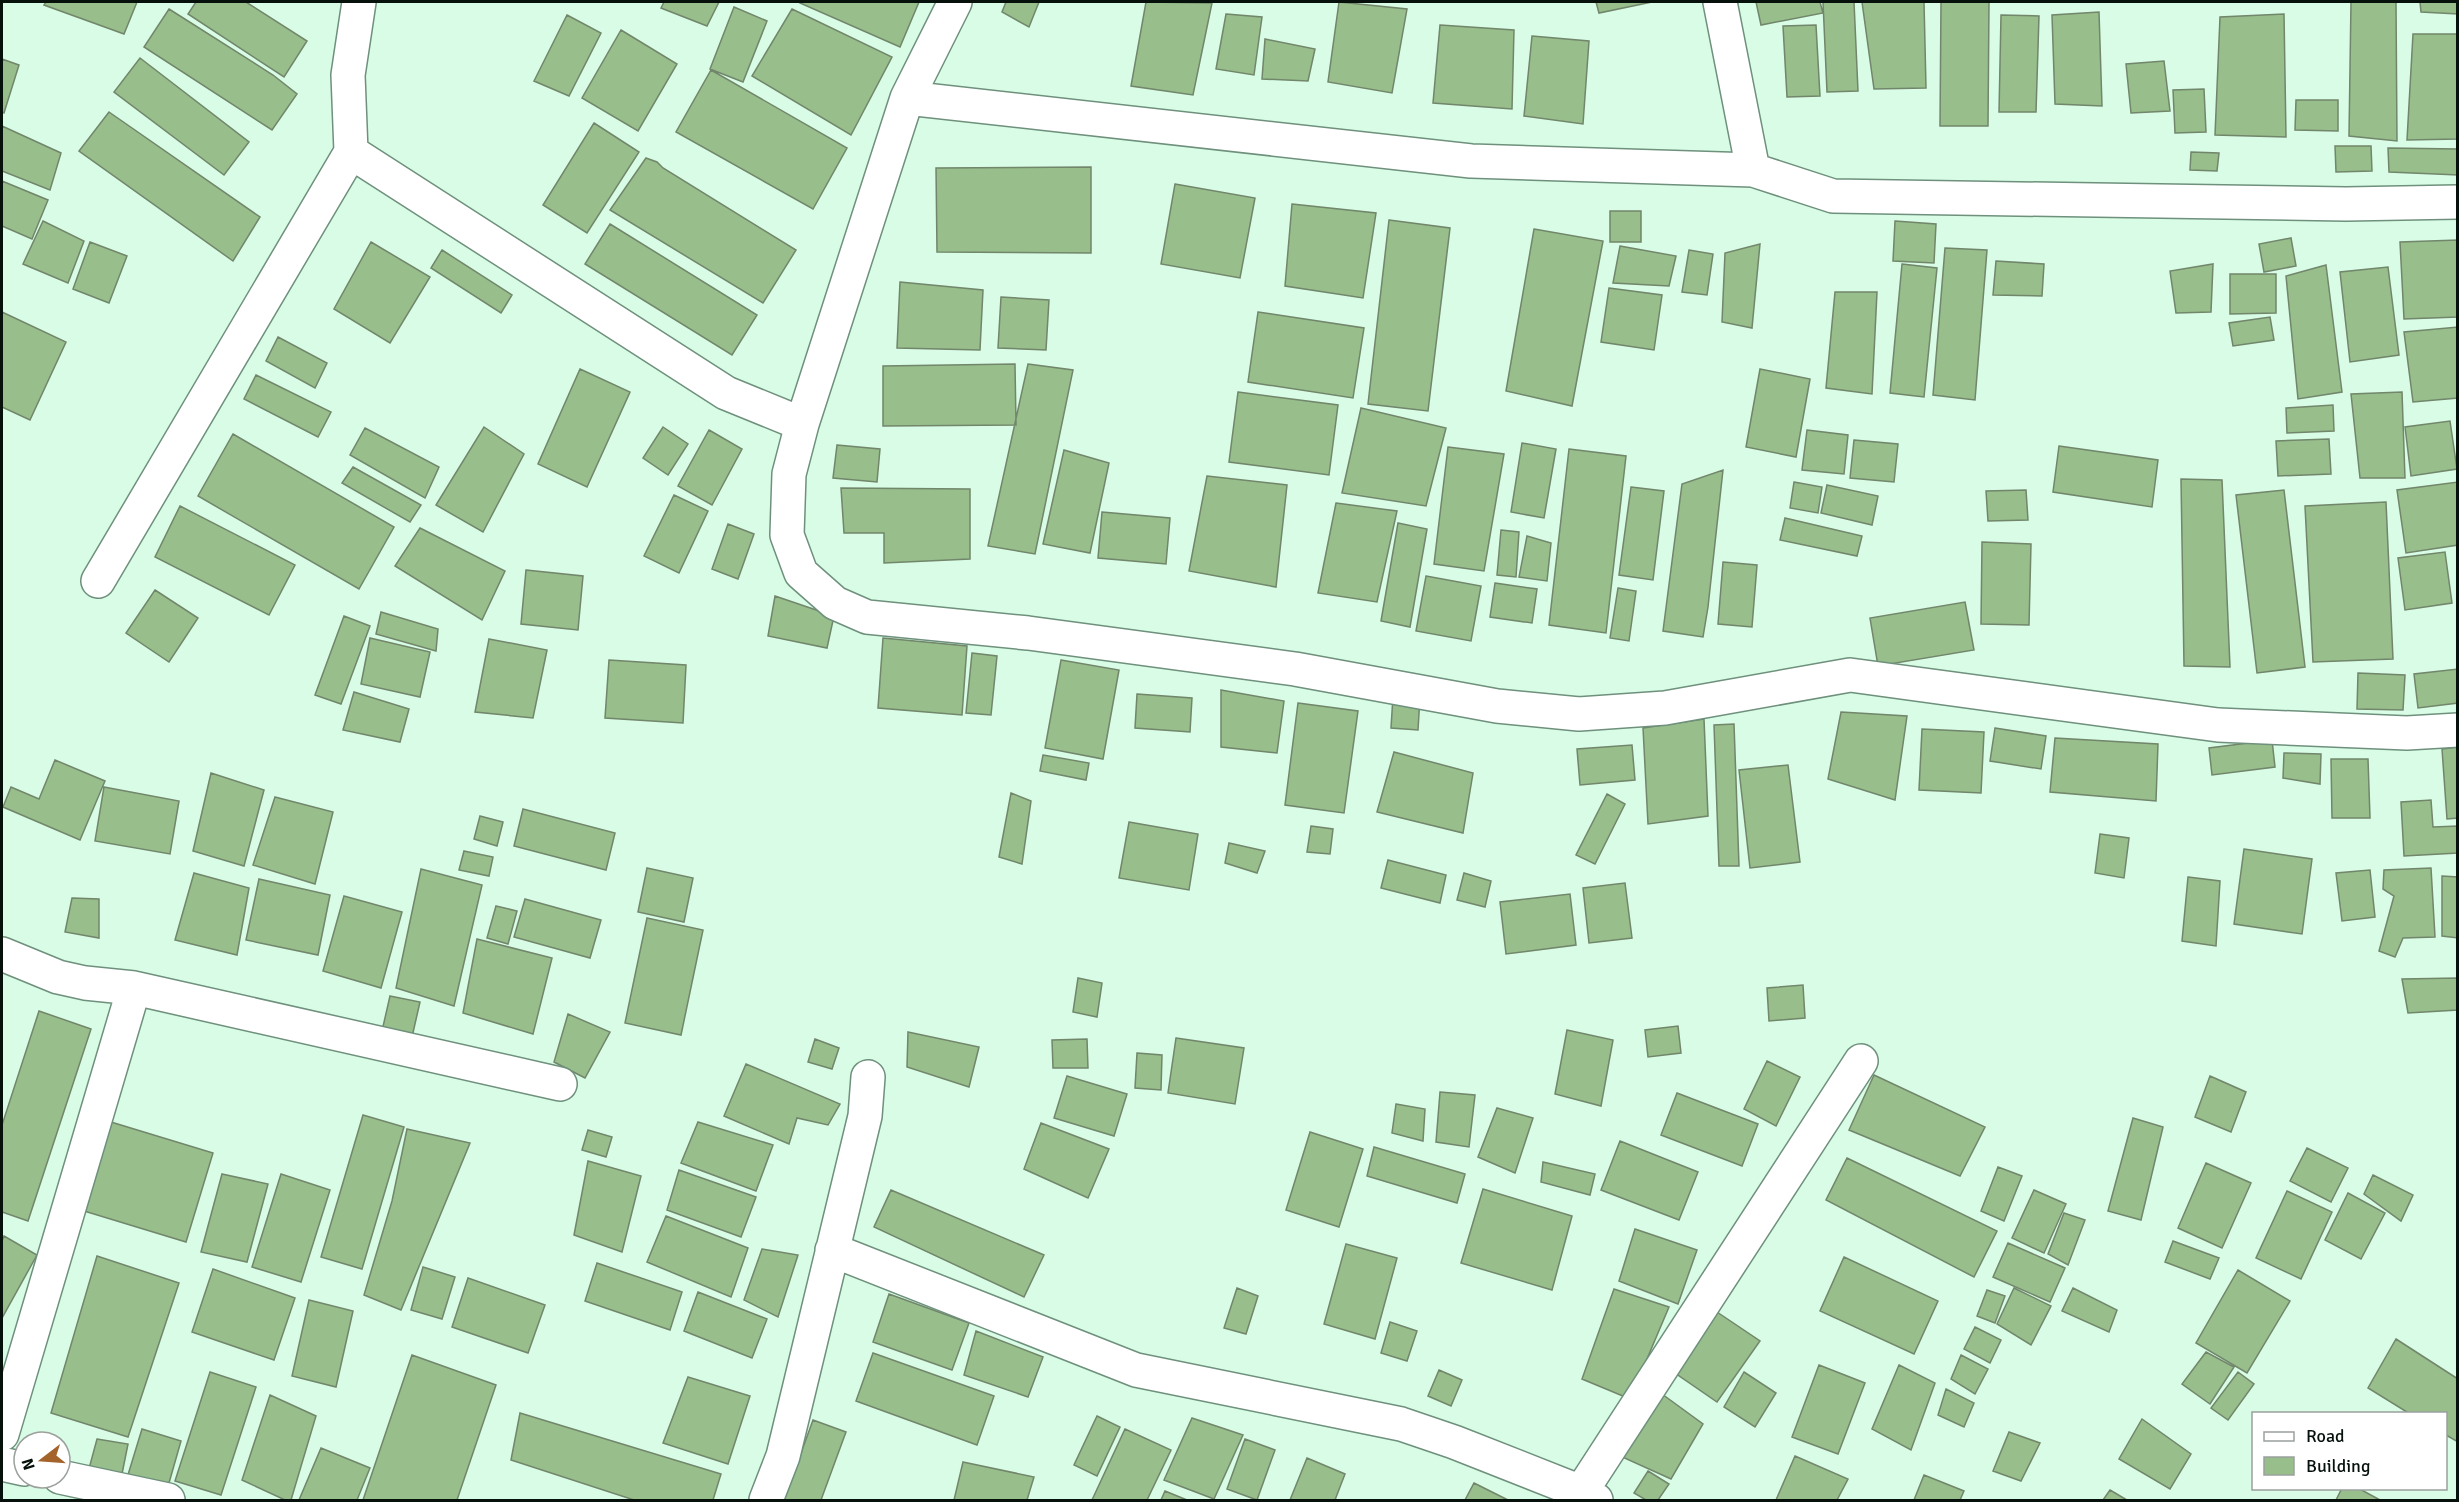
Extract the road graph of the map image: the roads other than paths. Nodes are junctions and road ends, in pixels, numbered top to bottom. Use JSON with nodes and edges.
{"nodes":[{"id":1,"x":359,"y":2,"type":"edge"},
{"id":2,"x":955,"y":2,"type":"edge"},
{"id":3,"x":1720,"y":2,"type":"edge"},
{"id":4,"x":907,"y":98,"type":"junction"},
{"id":5,"x":351,"y":152,"type":"junction"},
{"id":6,"x":1753,"y":170,"type":"junction"},
{"id":7,"x":2457,"y":202,"type":"edge"},
{"id":8,"x":802,"y":424,"type":"junction"},
{"id":9,"x":98,"y":581,"type":"dead end"},
{"id":10,"x":2457,"y":730,"type":"edge"},
{"id":11,"x":2,"y":954,"type":"edge"},
{"id":12,"x":134,"y":988,"type":"junction"},
{"id":13,"x":1861,"y":1060,"type":"dead end"},
{"id":14,"x":868,"y":1077,"type":"dead end"},
{"id":15,"x":560,"y":1084,"type":"dead end"},
{"id":16,"x":832,"y":1250,"type":"junction"},
{"id":17,"x":2,"y":1434,"type":"edge"},
{"id":18,"x":72,"y":1480,"type":"edge"},
{"id":19,"x":1588,"y":1496,"type":"edge"},
{"id":20,"x":168,"y":1500,"type":"edge"},
{"id":21,"x":766,"y":1500,"type":"edge"}],
"edges":[{"from":1,"to":5,"type":"street"},
{"from":2,"to":4,"type":"street"},
{"from":3,"to":6,"type":"street"},
{"from":4,"to":6,"type":"street"},
{"from":4,"to":8,"type":"street"},
{"from":5,"to":8,"type":"street"},
{"from":5,"to":9,"type":"street"},
{"from":6,"to":7,"type":"street"},
{"from":8,"to":10,"type":"street"},
{"from":11,"to":12,"type":"street"},
{"from":12,"to":15,"type":"street"},
{"from":12,"to":17,"type":"street"},
{"from":13,"to":19,"type":"street"},
{"from":14,"to":16,"type":"street"},
{"from":16,"to":19,"type":"street"},
{"from":16,"to":21,"type":"street"},
{"from":18,"to":20,"type":"street"}]}
